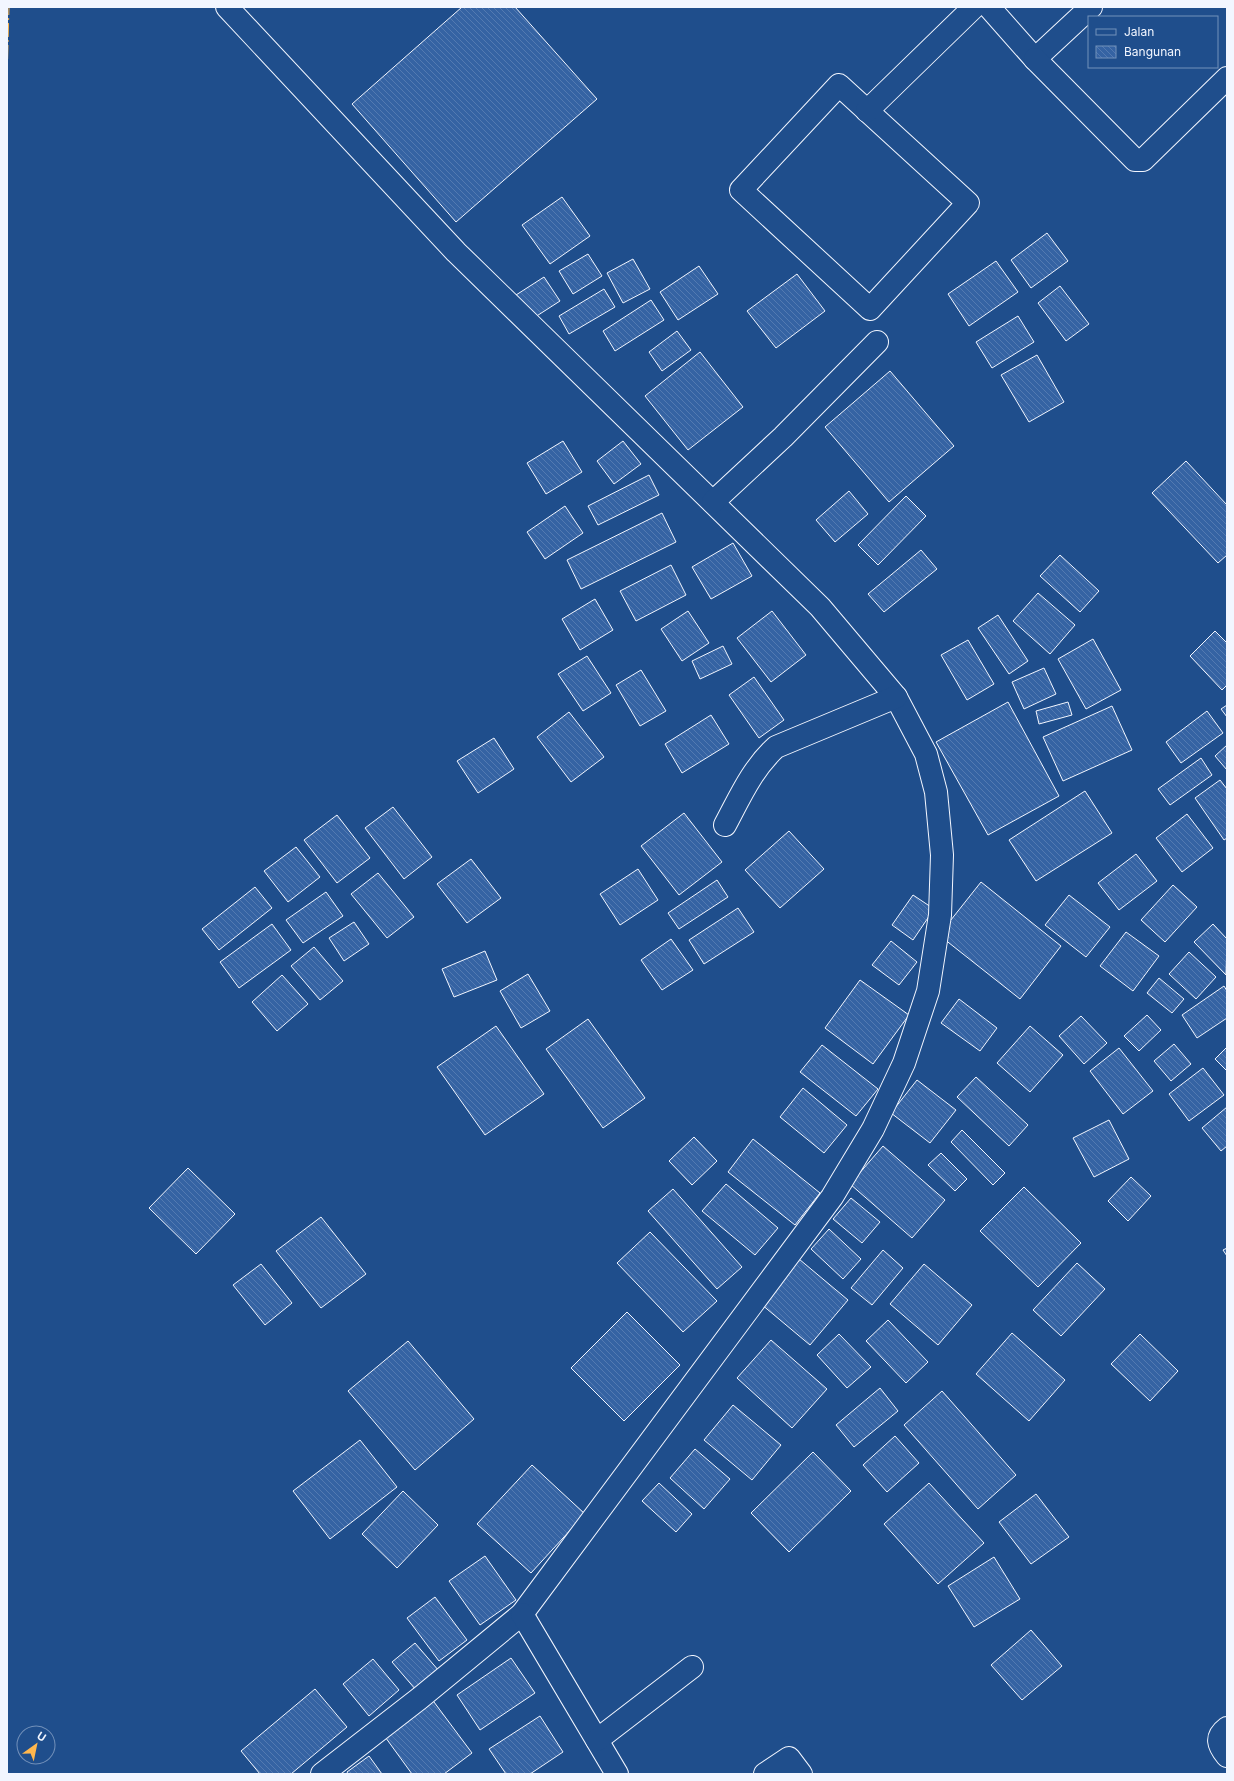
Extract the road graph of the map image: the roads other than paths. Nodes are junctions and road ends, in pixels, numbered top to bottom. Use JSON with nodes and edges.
{"nodes":[{"id":1,"x":227,"y":7,"type":"edge"},
{"id":2,"x":974,"y":7,"type":"edge"},
{"id":3,"x":989,"y":7,"type":"edge"},
{"id":4,"x":1091,"y":7,"type":"edge"},
{"id":5,"x":1035,"y":59,"type":"junction"},
{"id":6,"x":1227,"y":78,"type":"edge"},
{"id":7,"x":867,"y":111,"type":"junction"},
{"id":8,"x":877,"y":342,"type":"dead end"},
{"id":9,"x":713,"y":502,"type":"junction"},
{"id":10,"x":896,"y":697,"type":"junction"},
{"id":11,"x":725,"y":825,"type":"dead end"},
{"id":12,"x":522,"y":1614,"type":"junction"},
{"id":13,"x":692,"y":1667,"type":"dead end"},
{"id":14,"x":1227,"y":1728,"type":"edge"},
{"id":15,"x":597,"y":1740,"type":"junction"},
{"id":16,"x":1227,"y":1756,"type":"edge"},
{"id":17,"x":322,"y":1774,"type":"edge"},
{"id":18,"x":617,"y":1774,"type":"edge"},
{"id":19,"x":765,"y":1774,"type":"edge"},
{"id":20,"x":801,"y":1774,"type":"edge"}],
"edges":[{"from":1,"to":9,"type":"street"},
{"from":2,"to":7,"type":"street"},
{"from":3,"to":5,"type":"street"},
{"from":4,"to":5,"type":"street"},
{"from":5,"to":6,"type":"street"},
{"from":7,"to":7,"type":"street"},
{"from":8,"to":9,"type":"street"},
{"from":9,"to":10,"type":"street"},
{"from":10,"to":11,"type":"street"},
{"from":10,"to":12,"type":"street"},
{"from":12,"to":15,"type":"street"},
{"from":12,"to":17,"type":"street"},
{"from":13,"to":15,"type":"street"},
{"from":14,"to":16,"type":"street"},
{"from":15,"to":18,"type":"street"},
{"from":19,"to":20,"type":"street"}]}
